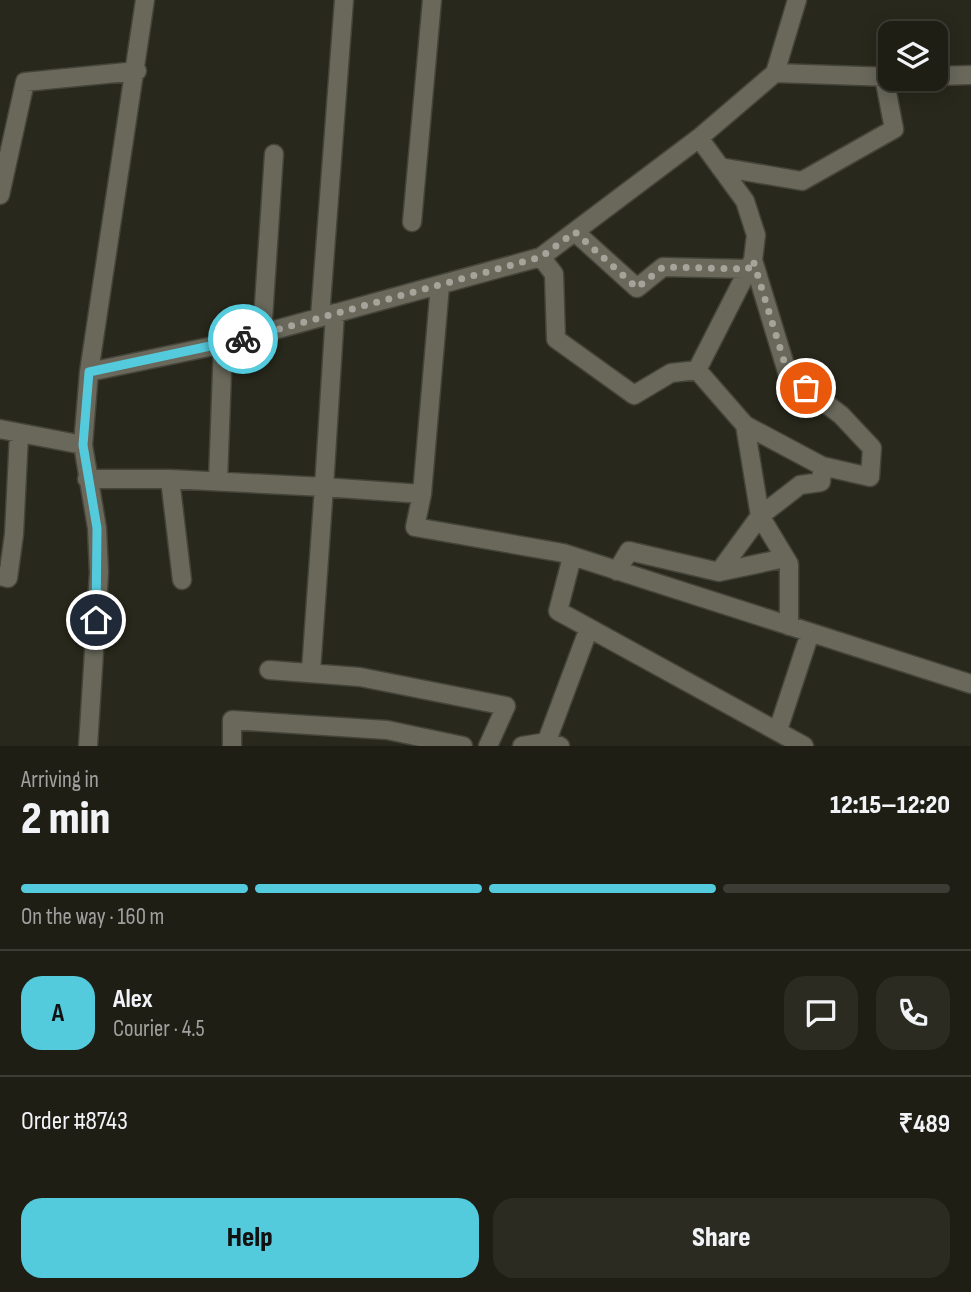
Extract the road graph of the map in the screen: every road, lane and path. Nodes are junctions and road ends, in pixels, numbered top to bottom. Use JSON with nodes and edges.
{"nodes":[{"id":1,"x":145,"y":0,"type":"edge"},
{"id":2,"x":344,"y":0,"type":"edge"},
{"id":3,"x":432,"y":0,"type":"edge"},
{"id":4,"x":797,"y":0,"type":"edge"},
{"id":5,"x":137,"y":71,"type":"junction"},
{"id":6,"x":775,"y":73,"type":"junction"},
{"id":7,"x":971,"y":75,"type":"edge"},
{"id":8,"x":948,"y":76,"type":"edge"},
{"id":9,"x":878,"y":77,"type":"edge"},
{"id":10,"x":890,"y":91,"type":"edge"},
{"id":11,"x":699,"y":138,"type":"junction"},
{"id":12,"x":274,"y":154,"type":"dead end"},
{"id":13,"x":720,"y":167,"type":"junction"},
{"id":14,"x":0,"y":195,"type":"edge"},
{"id":15,"x":412,"y":222,"type":"dead end"},
{"id":16,"x":575,"y":232,"type":"junction"},
{"id":17,"x":541,"y":257,"type":"junction"},
{"id":18,"x":750,"y":264,"type":"junction"},
{"id":19,"x":440,"y":285,"type":"junction"},
{"id":20,"x":328,"y":315,"type":"junction"},
{"id":21,"x":262,"y":334,"type":"junction"},
{"id":22,"x":223,"y":344,"type":"junction"},
{"id":23,"x":697,"y":370,"type":"junction"},
{"id":24,"x":89,"y":372,"type":"junction"},
{"id":25,"x":745,"y":425,"type":"junction"},
{"id":26,"x":0,"y":429,"type":"edge"},
{"id":27,"x":19,"y":434,"type":"junction"},
{"id":28,"x":83,"y":445,"type":"junction"},
{"id":29,"x":822,"y":466,"type":"junction"},
{"id":30,"x":170,"y":479,"type":"junction"},
{"id":31,"x":87,"y":480,"type":"junction"},
{"id":32,"x":218,"y":481,"type":"junction"},
{"id":33,"x":324,"y":487,"type":"junction"},
{"id":34,"x":422,"y":494,"type":"junction"},
{"id":35,"x":760,"y":516,"type":"junction"},
{"id":36,"x":572,"y":556,"type":"junction"},
{"id":37,"x":785,"y":558,"type":"junction"},
{"id":38,"x":617,"y":571,"type":"junction"},
{"id":39,"x":719,"y":572,"type":"junction"},
{"id":40,"x":0,"y":576,"type":"edge"},
{"id":41,"x":181,"y":580,"type":"dead end"},
{"id":42,"x":789,"y":626,"type":"junction"},
{"id":43,"x":589,"y":628,"type":"junction"},
{"id":44,"x":810,"y":633,"type":"junction"},
{"id":45,"x":269,"y":670,"type":"dead end"},
{"id":46,"x":310,"y":671,"type":"junction"},
{"id":47,"x":971,"y":684,"type":"edge"},
{"id":48,"x":778,"y":730,"type":"junction"},
{"id":49,"x":796,"y":744,"type":"edge"},
{"id":50,"x":551,"y":745,"type":"edge"},
{"id":51,"x":88,"y":746,"type":"edge"},
{"id":52,"x":232,"y":746,"type":"edge"},
{"id":53,"x":463,"y":746,"type":"edge"},
{"id":54,"x":488,"y":746,"type":"edge"},
{"id":55,"x":522,"y":746,"type":"edge"}],
"edges":[{"from":1,"to":5,"type":"street"},
{"from":2,"to":20,"type":"street"},
{"from":3,"to":15,"type":"street"},
{"from":4,"to":6,"type":"street"},
{"from":5,"to":14,"type":"street"},
{"from":5,"to":24,"type":"street"},
{"from":6,"to":9,"type":"street"},
{"from":6,"to":11,"type":"street"},
{"from":7,"to":8,"type":"street"},
{"from":10,"to":13,"type":"street"},
{"from":11,"to":13,"type":"street"},
{"from":11,"to":16,"type":"street"},
{"from":12,"to":21,"type":"street"},
{"from":13,"to":18,"type":"street"},
{"from":16,"to":17,"type":"street"},
{"from":16,"to":18,"type":"street"},
{"from":17,"to":19,"type":"street"},
{"from":17,"to":23,"type":"street"},
{"from":18,"to":23,"type":"street"},
{"from":18,"to":29,"type":"street"},
{"from":19,"to":20,"type":"street"},
{"from":19,"to":34,"type":"street"},
{"from":20,"to":21,"type":"street"},
{"from":20,"to":33,"type":"street"},
{"from":21,"to":22,"type":"street"},
{"from":22,"to":24,"type":"street"},
{"from":22,"to":32,"type":"street"},
{"from":23,"to":25,"type":"street"},
{"from":24,"to":28,"type":"street"},
{"from":25,"to":29,"type":"street"},
{"from":25,"to":35,"type":"street"},
{"from":26,"to":27,"type":"street"},
{"from":27,"to":28,"type":"street"},
{"from":27,"to":40,"type":"street"},
{"from":28,"to":31,"type":"street"},
{"from":29,"to":35,"type":"street"},
{"from":30,"to":31,"type":"street"},
{"from":30,"to":32,"type":"street"},
{"from":30,"to":41,"type":"street"},
{"from":31,"to":51,"type":"street"},
{"from":32,"to":33,"type":"street"},
{"from":33,"to":34,"type":"street"},
{"from":33,"to":46,"type":"street"},
{"from":34,"to":36,"type":"street"},
{"from":35,"to":37,"type":"street"},
{"from":35,"to":39,"type":"street"},
{"from":36,"to":38,"type":"street"},
{"from":36,"to":43,"type":"street"},
{"from":37,"to":39,"type":"street"},
{"from":37,"to":42,"type":"street"},
{"from":38,"to":39,"type":"street"},
{"from":38,"to":42,"type":"street"},
{"from":42,"to":44,"type":"street"},
{"from":43,"to":48,"type":"street"},
{"from":43,"to":50,"type":"street"},
{"from":44,"to":47,"type":"street"},
{"from":44,"to":48,"type":"street"},
{"from":45,"to":46,"type":"street"},
{"from":46,"to":54,"type":"street"},
{"from":48,"to":49,"type":"street"},
{"from":50,"to":55,"type":"street"},
{"from":52,"to":53,"type":"street"}]}
